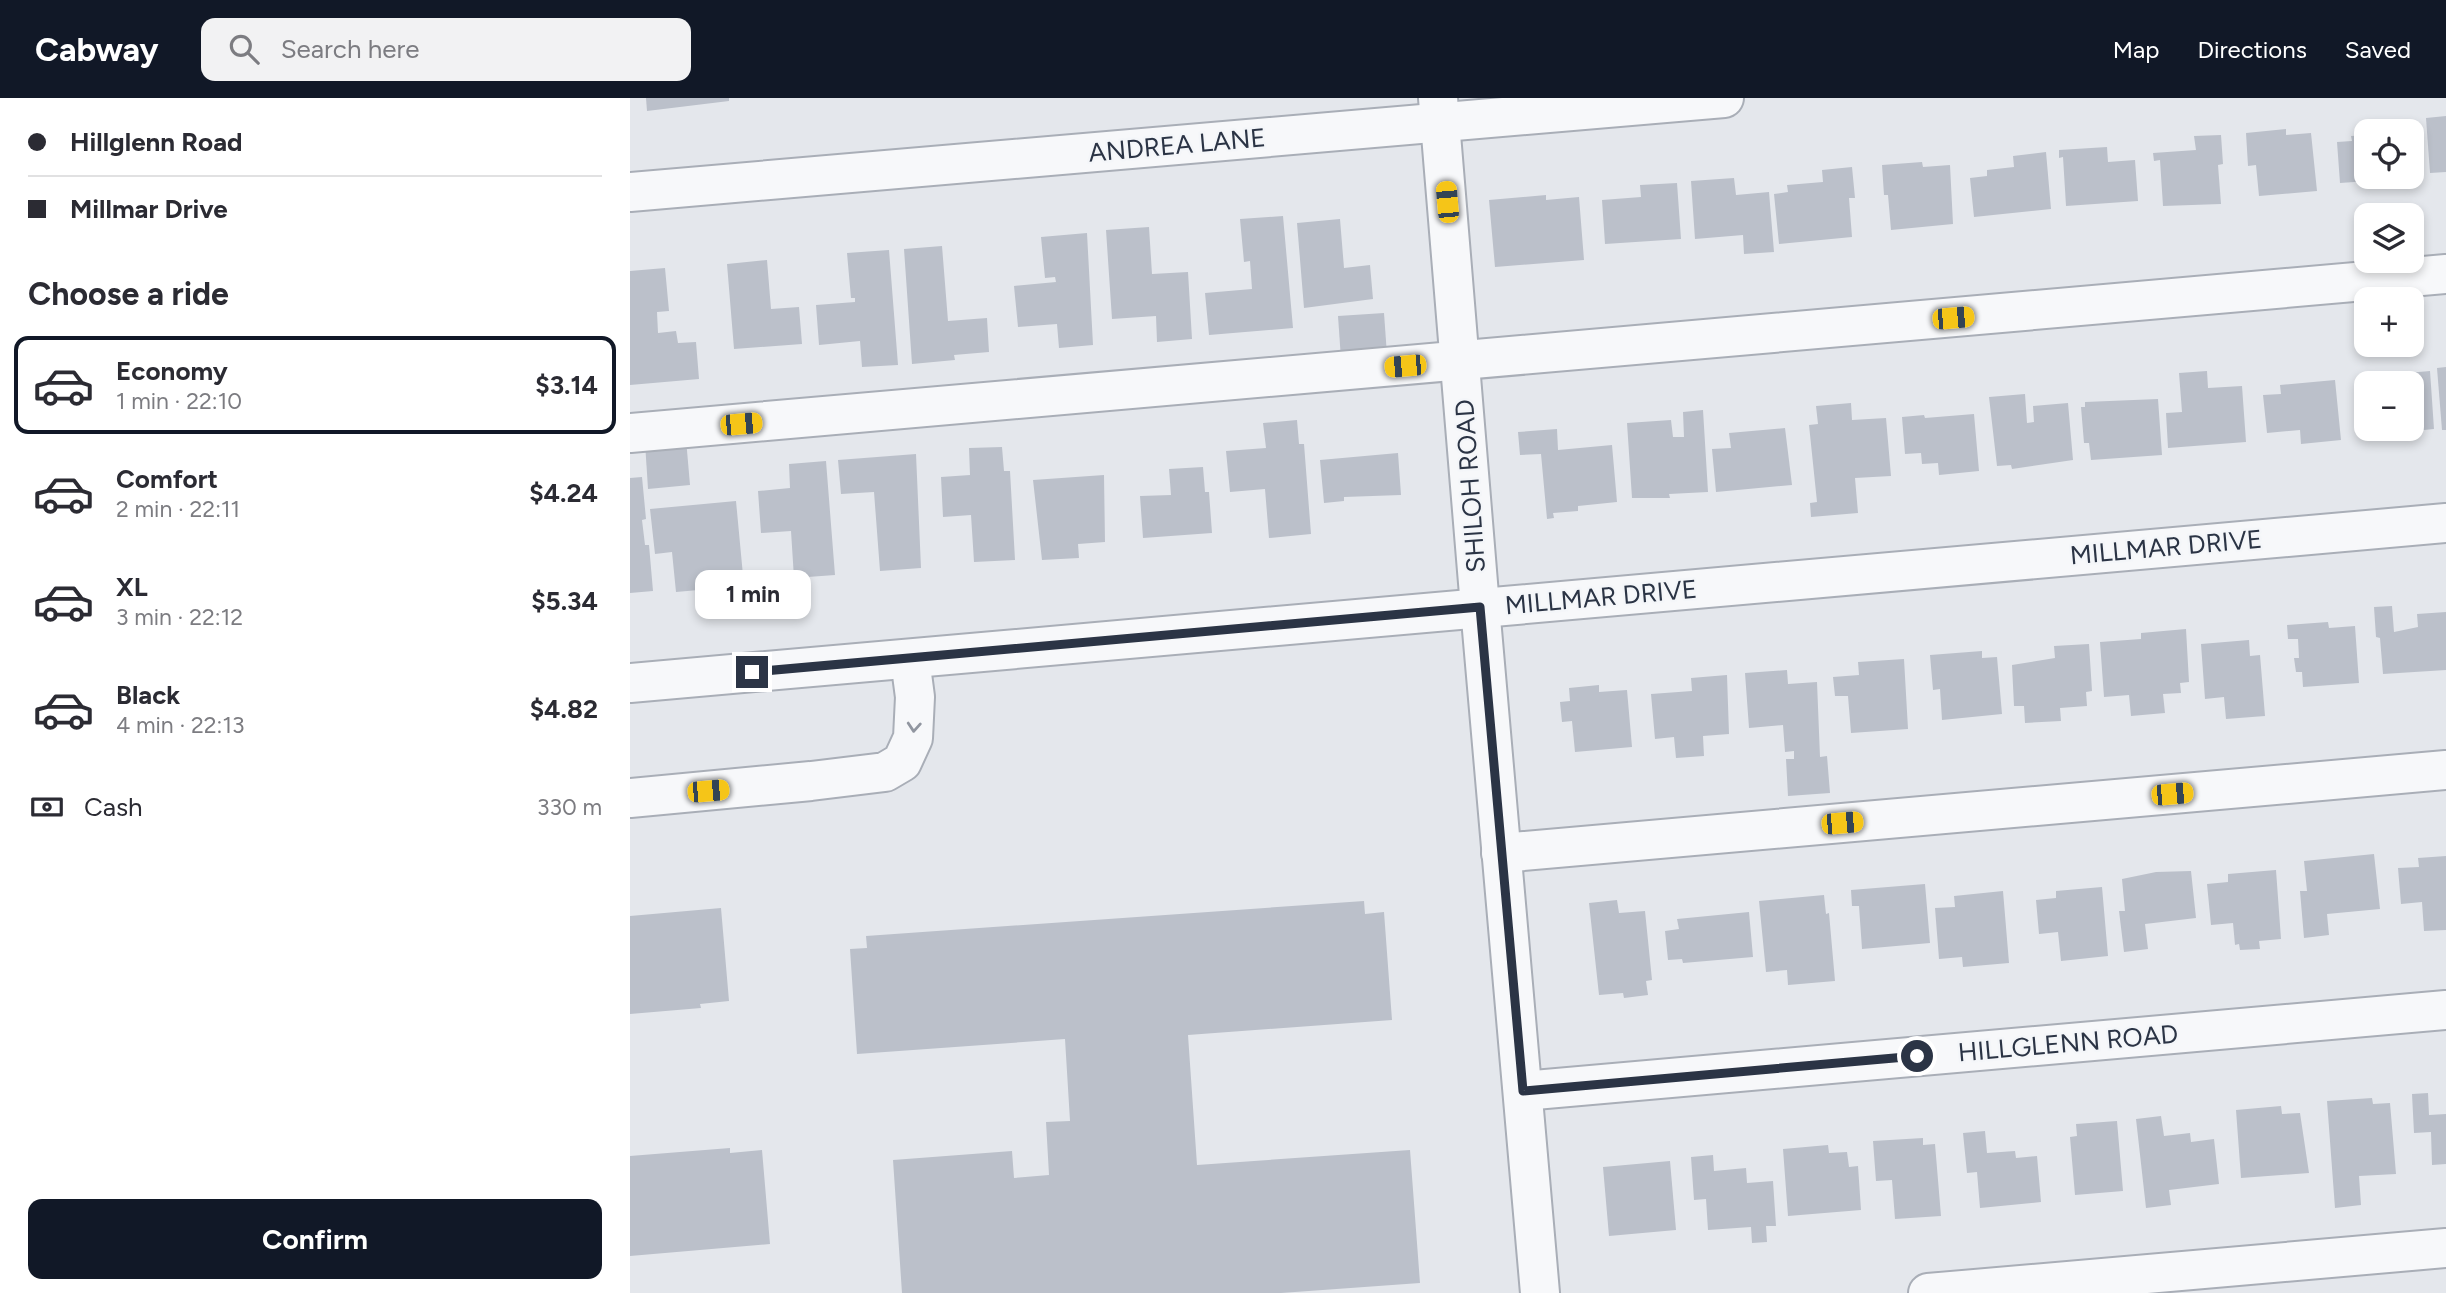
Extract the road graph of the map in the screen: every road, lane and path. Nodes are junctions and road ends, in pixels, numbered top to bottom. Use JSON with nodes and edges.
{"nodes":[{"id":1,"x":1724,"y":98,"type":"edge"},
{"id":2,"x":1439,"y":110,"type":"edge"},
{"id":3,"x":630,"y":192,"type":"edge"},
{"id":4,"x":2446,"y":274,"type":"edge"},
{"id":5,"x":1460,"y":362,"type":"junction"},
{"id":6,"x":630,"y":433,"type":"edge"},
{"id":7,"x":2446,"y":523,"type":"edge"},
{"id":8,"x":1480,"y":607,"type":"junction"},
{"id":9,"x":910,"y":659,"type":"junction"},
{"id":10,"x":630,"y":683,"type":"edge"},
{"id":11,"x":2446,"y":770,"type":"edge"},
{"id":12,"x":630,"y":798,"type":"edge"},
{"id":13,"x":1501,"y":853,"type":"junction"},
{"id":14,"x":2446,"y":1010,"type":"edge"},
{"id":15,"x":1523,"y":1091,"type":"junction"},
{"id":16,"x":2446,"y":1248,"type":"edge"},
{"id":17,"x":1540,"y":1293,"type":"edge"},
{"id":18,"x":1928,"y":1293,"type":"edge"}],
"edges":[{"from":1,"to":2,"type":"street","name":"ANDREA LANE"},
{"from":2,"to":3,"type":"street","name":"ANDREA LANE"},
{"from":2,"to":5,"type":"street","name":"SHILOH ROAD"},
{"from":4,"to":5,"type":"street"},
{"from":5,"to":6,"type":"street"},
{"from":5,"to":8,"type":"street","name":"SHILOH ROAD"},
{"from":7,"to":8,"type":"street","name":"MILLMAR DRIVE"},
{"from":8,"to":9,"type":"street","name":"MILLMAR DRIVE"},
{"from":8,"to":13,"type":"street","name":"SHILOH ROAD"},
{"from":9,"to":10,"type":"street","name":"MILLMAR DRIVE"},
{"from":9,"to":12,"type":"street","one_way":true},
{"from":11,"to":13,"type":"street"},
{"from":13,"to":15,"type":"street","name":"SHILOH ROAD"},
{"from":14,"to":15,"type":"street","name":"HILLGLENN ROAD"},
{"from":15,"to":17,"type":"street","name":"SHILOH ROAD"},
{"from":16,"to":18,"type":"street"}]}
